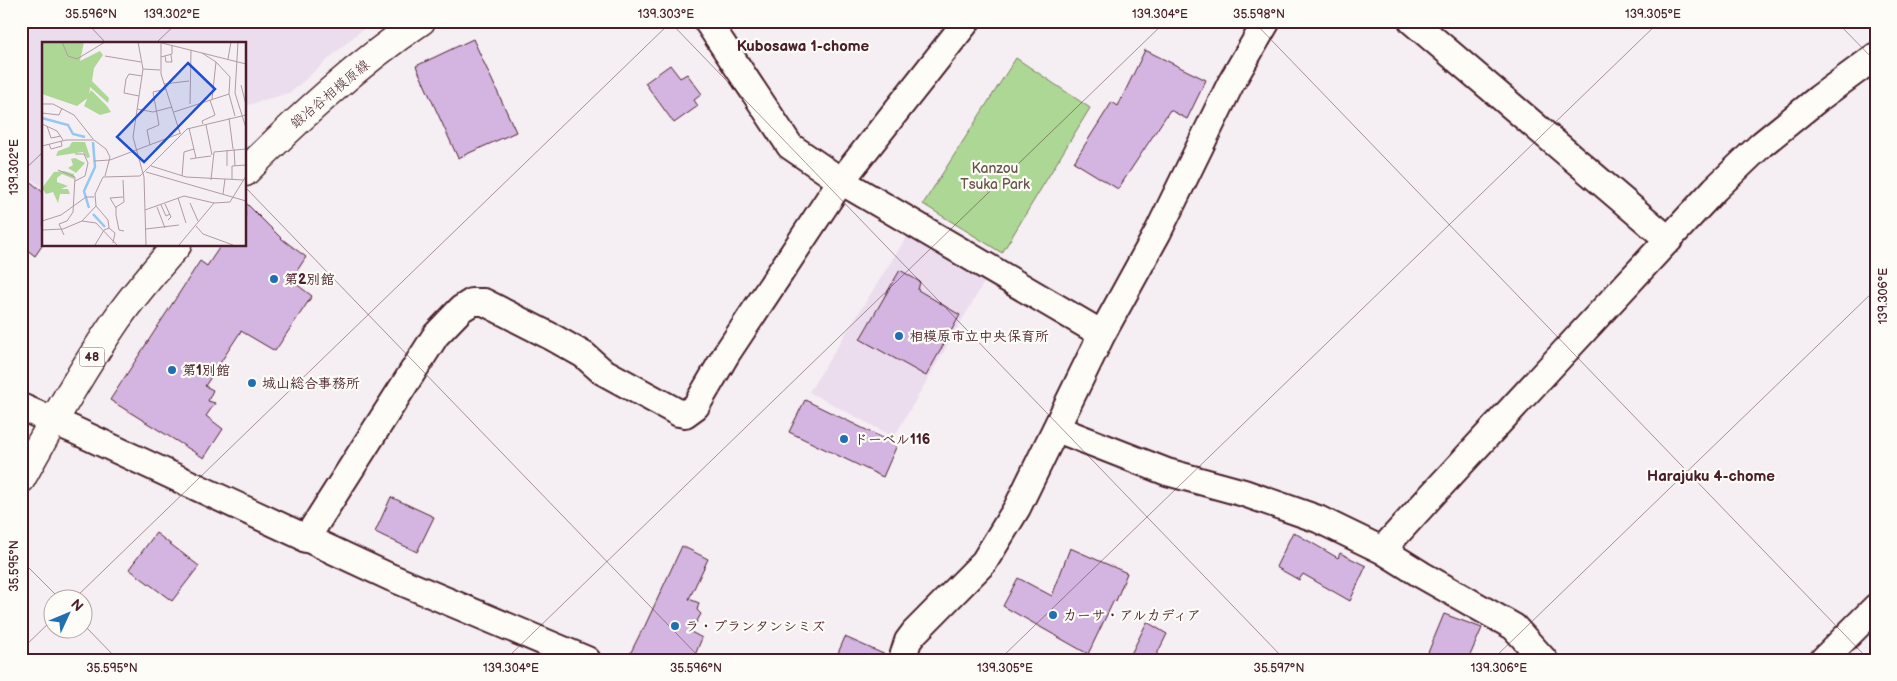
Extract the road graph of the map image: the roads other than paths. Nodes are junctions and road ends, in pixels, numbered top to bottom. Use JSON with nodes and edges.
{"nodes":[{"id":1,"x":421,"y":21,"type":"edge"},
{"id":2,"x":707,"y":21,"type":"edge"},
{"id":3,"x":967,"y":21,"type":"edge"},
{"id":4,"x":1412,"y":21,"type":"edge"},
{"id":5,"x":1259,"y":24,"type":"edge"},
{"id":6,"x":1876,"y":56,"type":"edge"},
{"id":7,"x":246,"y":171,"type":"edge"},
{"id":8,"x":841,"y":182,"type":"junction"},
{"id":9,"x":1669,"y":240,"type":"junction"},
{"id":10,"x":176,"y":246,"type":"edge"},
{"id":11,"x":1102,"y":334,"type":"junction"},
{"id":12,"x":21,"y":407,"type":"edge"},
{"id":13,"x":53,"y":420,"type":"junction"},
{"id":14,"x":1057,"y":429,"type":"junction"},
{"id":15,"x":21,"y":479,"type":"edge"},
{"id":16,"x":306,"y":539,"type":"junction"},
{"id":17,"x":1382,"y":550,"type":"junction"},
{"id":18,"x":1876,"y":607,"type":"edge"},
{"id":19,"x":588,"y":660,"type":"edge"},
{"id":20,"x":902,"y":660,"type":"edge"},
{"id":21,"x":1544,"y":660,"type":"edge"},
{"id":22,"x":1823,"y":660,"type":"edge"}],
"edges":[{"from":1,"to":7,"type":"main road","name":"鍛冶谷相模原線"},
{"from":2,"to":8,"type":"street"},
{"from":3,"to":8,"type":"street"},
{"from":4,"to":9,"type":"street"},
{"from":5,"to":11,"type":"street"},
{"from":6,"to":9,"type":"street"},
{"from":8,"to":11,"type":"street"},
{"from":8,"to":16,"type":"street"},
{"from":9,"to":17,"type":"street"},
{"from":10,"to":13,"type":"main road","number":"48"},
{"from":11,"to":14,"type":"street"},
{"from":12,"to":13,"type":"street"},
{"from":13,"to":15,"type":"main road","number":"48"},
{"from":13,"to":16,"type":"street"},
{"from":14,"to":17,"type":"street"},
{"from":14,"to":20,"type":"street"},
{"from":16,"to":19,"type":"street"},
{"from":17,"to":21,"type":"street"},
{"from":18,"to":22,"type":"street"}]}
